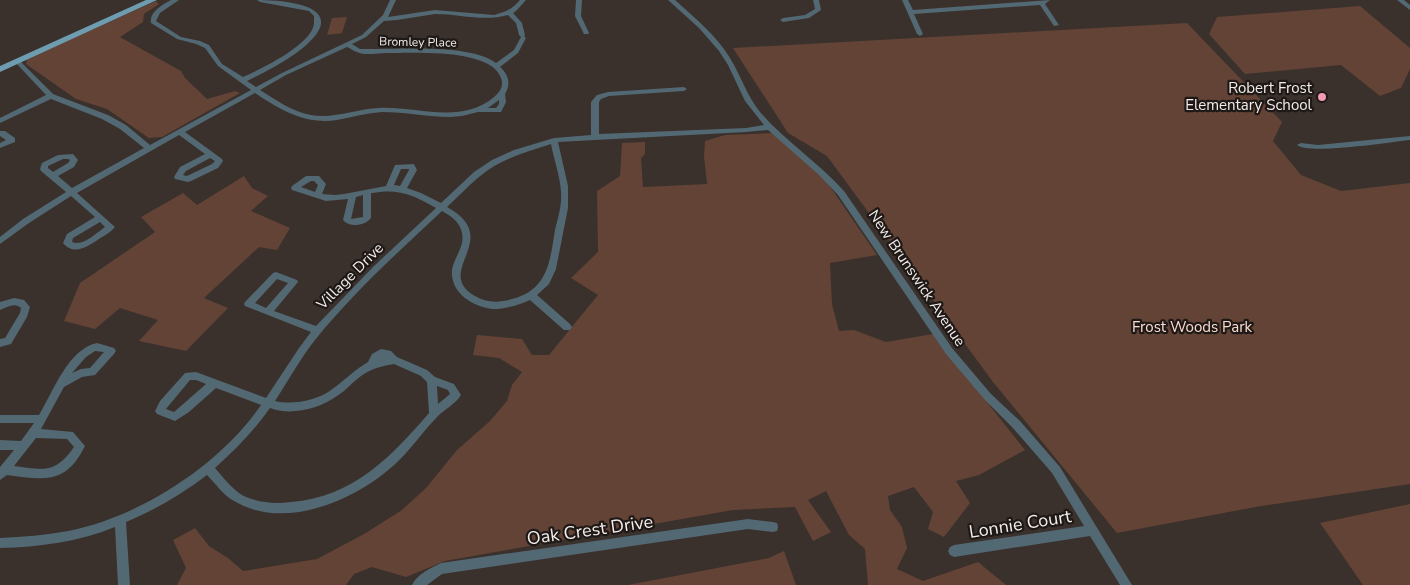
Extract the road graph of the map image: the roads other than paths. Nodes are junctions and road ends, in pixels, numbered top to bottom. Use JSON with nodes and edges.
{"nodes":[{"id":1,"x":137,"y":0,"type":"edge"},
{"id":2,"x":154,"y":0,"type":"edge"},
{"id":3,"x":176,"y":0,"type":"edge"},
{"id":4,"x":260,"y":0,"type":"edge"},
{"id":5,"x":393,"y":0,"type":"edge"},
{"id":6,"x":523,"y":0,"type":"edge"},
{"id":7,"x":579,"y":0,"type":"edge"},
{"id":8,"x":671,"y":0,"type":"edge"},
{"id":9,"x":816,"y":0,"type":"edge"},
{"id":10,"x":905,"y":0,"type":"edge"},
{"id":11,"x":1400,"y":0,"type":"edge"},
{"id":12,"x":1045,"y":1,"type":"edge"},
{"id":13,"x":299,"y":3,"type":"edge"},
{"id":14,"x":1410,"y":8,"type":"edge"},
{"id":15,"x":509,"y":12,"type":"junction"},
{"id":16,"x":910,"y":12,"type":"junction"},
{"id":17,"x":384,"y":19,"type":"junction"},
{"id":18,"x":783,"y":20,"type":"dead end"},
{"id":19,"x":1056,"y":25,"type":"dead end"},
{"id":20,"x":586,"y":33,"type":"dead end"},
{"id":21,"x":920,"y":34,"type":"dead end"},
{"id":22,"x":347,"y":44,"type":"junction"},
{"id":23,"x":0,"y":61,"type":"edge"},
{"id":24,"x":17,"y":61,"type":"junction"},
{"id":25,"x":496,"y":66,"type":"junction"},
{"id":26,"x":0,"y":69,"type":"edge"},
{"id":27,"x":243,"y":80,"type":"junction"},
{"id":28,"x":255,"y":90,"type":"junction"},
{"id":29,"x":684,"y":90,"type":"dead end"},
{"id":30,"x":51,"y":96,"type":"junction"},
{"id":31,"x":0,"y":121,"type":"edge"},
{"id":32,"x":770,"y":127,"type":"junction"},
{"id":33,"x":180,"y":132,"type":"junction"},
{"id":34,"x":0,"y":134,"type":"edge"},
{"id":35,"x":595,"y":137,"type":"junction"},
{"id":36,"x":1410,"y":138,"type":"edge"},
{"id":37,"x":554,"y":140,"type":"junction"},
{"id":38,"x":1301,"y":145,"type":"dead end"},
{"id":39,"x":0,"y":146,"type":"edge"},
{"id":40,"x":150,"y":149,"type":"junction"},
{"id":41,"x":210,"y":154,"type":"junction"},
{"id":42,"x":52,"y":176,"type":"dead end"},
{"id":43,"x":389,"y":188,"type":"junction"},
{"id":44,"x":403,"y":189,"type":"junction"},
{"id":45,"x":71,"y":192,"type":"junction"},
{"id":46,"x":367,"y":193,"type":"junction"},
{"id":47,"x":353,"y":195,"type":"junction"},
{"id":48,"x":317,"y":196,"type":"dead end"},
{"id":49,"x":442,"y":207,"type":"junction"},
{"id":50,"x":100,"y":218,"type":"junction"},
{"id":51,"x":0,"y":241,"type":"edge"},
{"id":52,"x":531,"y":295,"type":"junction"},
{"id":53,"x":0,"y":306,"type":"edge"},
{"id":54,"x":268,"y":312,"type":"junction"},
{"id":55,"x":567,"y":327,"type":"dead end"},
{"id":56,"x":317,"y":330,"type":"junction"},
{"id":57,"x":0,"y":344,"type":"edge"},
{"id":58,"x":432,"y":380,"type":"junction"},
{"id":59,"x":215,"y":383,"type":"junction"},
{"id":60,"x":62,"y":384,"type":"junction"},
{"id":61,"x":268,"y":403,"type":"junction"},
{"id":62,"x":434,"y":414,"type":"junction"},
{"id":63,"x":0,"y":420,"type":"edge"},
{"id":64,"x":42,"y":420,"type":"junction"},
{"id":65,"x":32,"y":433,"type":"junction"},
{"id":66,"x":0,"y":445,"type":"edge"},
{"id":67,"x":24,"y":446,"type":"junction"},
{"id":68,"x":207,"y":468,"type":"junction"},
{"id":69,"x":2,"y":473,"type":"edge"},
{"id":70,"x":120,"y":520,"type":"junction"},
{"id":71,"x":773,"y":527,"type":"dead end"},
{"id":72,"x":1092,"y":530,"type":"junction"},
{"id":73,"x":0,"y":543,"type":"edge"},
{"id":74,"x":954,"y":551,"type":"dead end"},
{"id":75,"x":124,"y":585,"type":"edge"},
{"id":76,"x":418,"y":585,"type":"edge"},
{"id":77,"x":1126,"y":585,"type":"edge"}],
"edges":[{"from":1,"to":23,"type":"main road"},
{"from":2,"to":24,"type":"main road"},
{"from":3,"to":27,"type":"street"},
{"from":4,"to":13,"type":"street"},
{"from":5,"to":17,"type":"street"},
{"from":6,"to":15,"type":"street"},
{"from":7,"to":20,"type":"street"},
{"from":8,"to":32,"type":"street","name":"New Brunswick Avenue"},
{"from":9,"to":18,"type":"street"},
{"from":10,"to":16,"type":"street"},
{"from":11,"to":14,"type":"street"},
{"from":12,"to":16,"type":"street"},
{"from":12,"to":19,"type":"street"},
{"from":13,"to":27,"type":"street"},
{"from":15,"to":17,"type":"street"},
{"from":15,"to":25,"type":"street"},
{"from":16,"to":21,"type":"street"},
{"from":17,"to":22,"type":"street"},
{"from":22,"to":25,"type":"street","name":"Bromley Place"},
{"from":22,"to":28,"type":"street"},
{"from":24,"to":26,"type":"main road"},
{"from":24,"to":30,"type":"street"},
{"from":25,"to":28,"type":"street"},
{"from":27,"to":28,"type":"street"},
{"from":28,"to":33,"type":"street"},
{"from":29,"to":35,"type":"street"},
{"from":30,"to":31,"type":"street"},
{"from":30,"to":40,"type":"street"},
{"from":32,"to":35,"type":"street","name":"Village Drive"},
{"from":32,"to":72,"type":"street","name":"New Brunswick Avenue"},
{"from":33,"to":40,"type":"street"},
{"from":33,"to":41,"type":"street"},
{"from":34,"to":39,"type":"street"},
{"from":35,"to":37,"type":"street","name":"Village Drive"},
{"from":36,"to":38,"type":"street"},
{"from":37,"to":49,"type":"street","name":"Village Drive"},
{"from":37,"to":52,"type":"street"},
{"from":40,"to":45,"type":"street"},
{"from":41,"to":41,"type":"street"},
{"from":42,"to":45,"type":"street"},
{"from":43,"to":44,"type":"street"},
{"from":43,"to":44,"type":"street"},
{"from":43,"to":46,"type":"street"},
{"from":44,"to":49,"type":"street"},
{"from":45,"to":50,"type":"street"},
{"from":45,"to":51,"type":"street"},
{"from":46,"to":47,"type":"street"},
{"from":46,"to":47,"type":"street"},
{"from":47,"to":48,"type":"street"},
{"from":49,"to":52,"type":"street"},
{"from":49,"to":56,"type":"street","name":"Village Drive"},
{"from":50,"to":50,"type":"street"},
{"from":52,"to":55,"type":"street"},
{"from":53,"to":57,"type":"street"},
{"from":54,"to":54,"type":"street"},
{"from":54,"to":56,"type":"street"},
{"from":56,"to":61,"type":"street","name":"Village Drive"},
{"from":58,"to":61,"type":"street"},
{"from":58,"to":62,"type":"street"},
{"from":58,"to":62,"type":"street"},
{"from":59,"to":59,"type":"street"},
{"from":59,"to":61,"type":"street"},
{"from":60,"to":60,"type":"street"},
{"from":60,"to":64,"type":"street"},
{"from":61,"to":68,"type":"street","name":"Village Drive"},
{"from":62,"to":68,"type":"street"},
{"from":63,"to":64,"type":"street"},
{"from":64,"to":65,"type":"street"},
{"from":65,"to":67,"type":"street"},
{"from":65,"to":69,"type":"street"},
{"from":66,"to":67,"type":"street"},
{"from":67,"to":69,"type":"street"},
{"from":68,"to":70,"type":"street","name":"Village Drive"},
{"from":70,"to":73,"type":"street","name":"Village Drive"},
{"from":70,"to":75,"type":"street"},
{"from":71,"to":76,"type":"street","name":"Oak Crest Drive"},
{"from":72,"to":74,"type":"street","name":"Lonnie Court"},
{"from":72,"to":77,"type":"street","name":"New Brunswick Avenue"}]}
